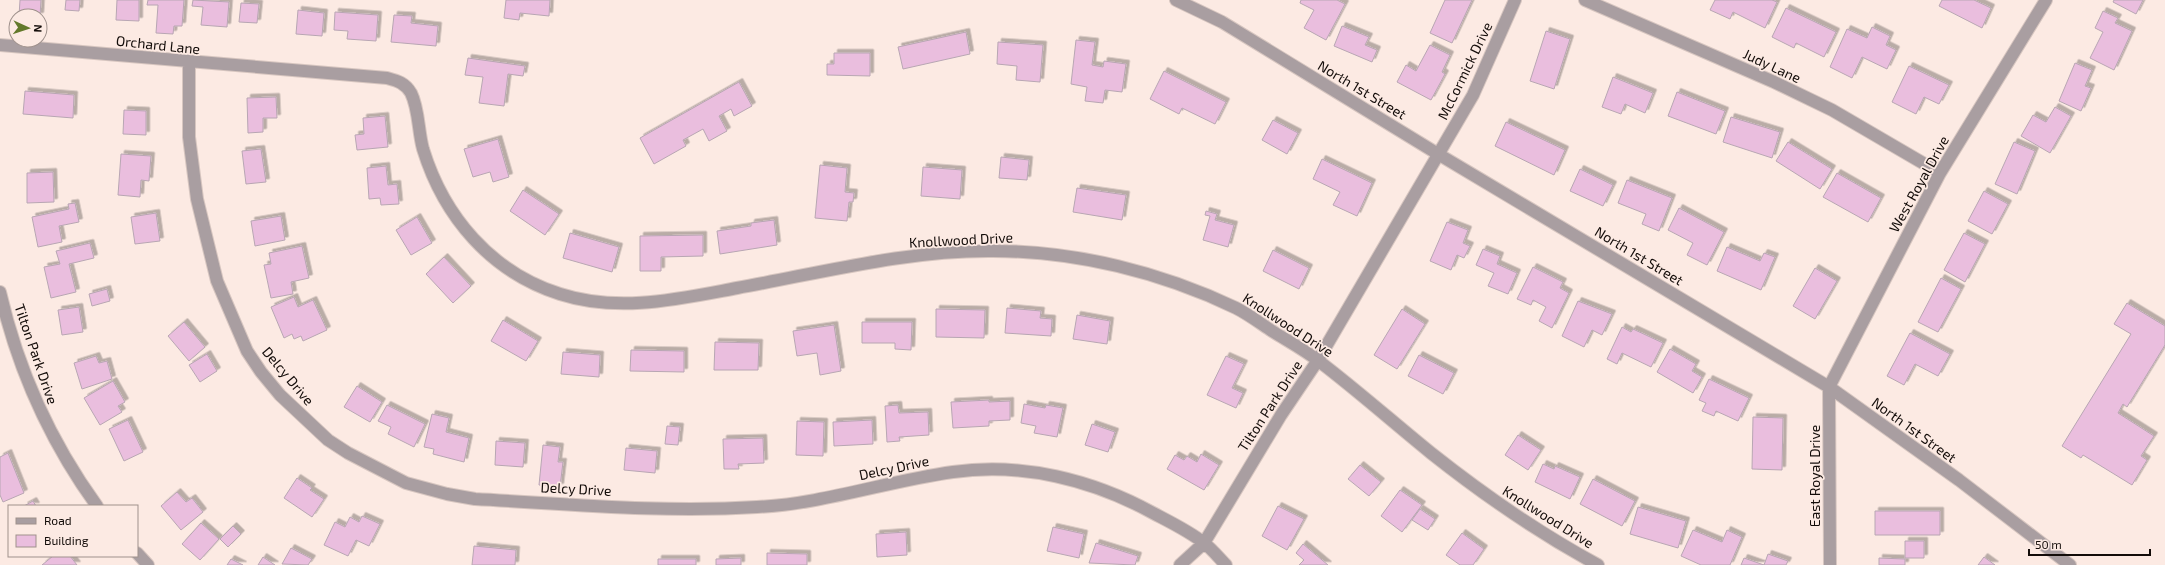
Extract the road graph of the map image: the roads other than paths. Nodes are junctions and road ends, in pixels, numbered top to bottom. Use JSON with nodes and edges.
{"nodes":[{"id":1,"x":1176,"y":0,"type":"edge"},
{"id":2,"x":1515,"y":0,"type":"edge"},
{"id":3,"x":1585,"y":0,"type":"edge"},
{"id":4,"x":2046,"y":0,"type":"edge"},
{"id":5,"x":0,"y":45,"type":"edge"},
{"id":6,"x":189,"y":63,"type":"junction"},
{"id":7,"x":313,"y":73,"type":"joint"},
{"id":8,"x":1438,"y":154,"type":"junction"},
{"id":9,"x":1940,"y":173,"type":"junction"},
{"id":10,"x":0,"y":292,"type":"edge"},
{"id":11,"x":1318,"y":360,"type":"junction"},
{"id":12,"x":1829,"y":387,"type":"junction"},
{"id":13,"x":96,"y":505,"type":"edge"},
{"id":14,"x":1204,"y":543,"type":"junction"},
{"id":15,"x":138,"y":553,"type":"edge"},
{"id":16,"x":148,"y":565,"type":"edge"},
{"id":17,"x":1180,"y":565,"type":"edge"},
{"id":18,"x":1226,"y":565,"type":"edge"},
{"id":19,"x":1598,"y":565,"type":"edge"},
{"id":20,"x":1830,"y":565,"type":"edge"},
{"id":21,"x":2070,"y":565,"type":"edge"}],
"edges":[{"from":1,"to":8,"type":"street","name":"North 1st Street"},
{"from":2,"to":8,"type":"street","name":"McCormick Drive"},
{"from":3,"to":9,"type":"street","name":"Judy Lane"},
{"from":4,"to":9,"type":"street","name":"West Royal Drive"},
{"from":5,"to":6,"type":"street","name":"Orchard Lane"},
{"from":6,"to":7,"type":"street","name":"Orchard Lane"},
{"from":6,"to":14,"type":"street","name":"Delcy Drive"},
{"from":7,"to":11,"type":"street","name":"Knollwood Drive"},
{"from":8,"to":11,"type":"street","name":"Tilton Park Drive"},
{"from":8,"to":12,"type":"street","name":"North 1st Street"},
{"from":9,"to":12,"type":"street","name":"West Royal Drive"},
{"from":10,"to":13,"type":"street","name":"Tilton Park Drive"},
{"from":11,"to":14,"type":"street","name":"Tilton Park Drive"},
{"from":11,"to":19,"type":"street","name":"Knollwood Drive"},
{"from":12,"to":20,"type":"street","name":"East Royal Drive"},
{"from":12,"to":21,"type":"street","name":"North 1st Street"},
{"from":14,"to":17,"type":"street","name":"Tilton Park Drive"},
{"from":14,"to":18,"type":"street","name":"Delcy Drive"},
{"from":15,"to":16,"type":"street"}]}
